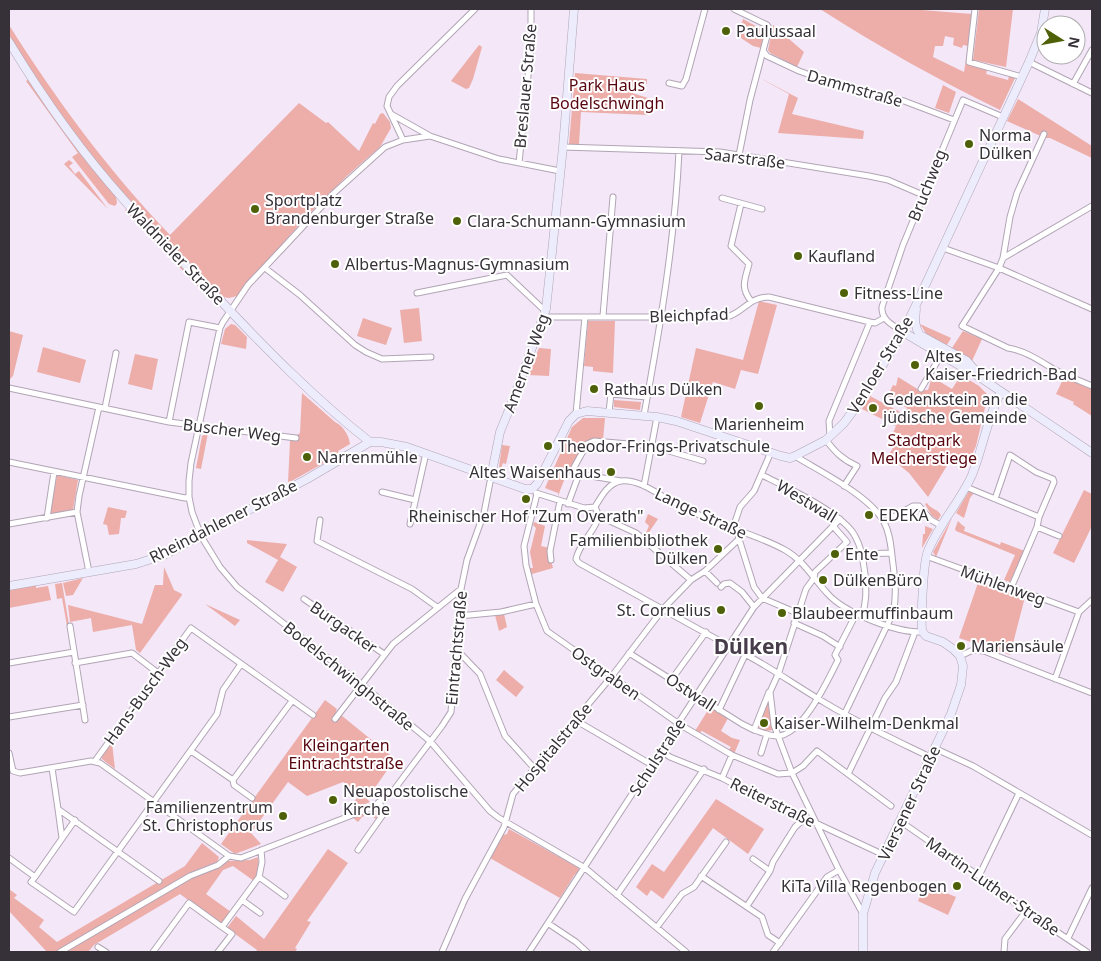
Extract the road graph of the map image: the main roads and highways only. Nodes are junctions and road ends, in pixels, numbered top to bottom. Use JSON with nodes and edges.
{"nodes":[{"id":1,"x":574,"y":9,"type":"edge"},
{"id":2,"x":1046,"y":9,"type":"edge"},
{"id":3,"x":9,"y":42,"type":"edge"},
{"id":4,"x":916,"y":305,"type":"junction"},
{"id":5,"x":903,"y":332,"type":"junction"},
{"id":6,"x":981,"y":378,"type":"junction"},
{"id":7,"x":1001,"y":392,"type":"junction"},
{"id":8,"x":370,"y":442,"type":"junction"},
{"id":9,"x":1092,"y":453,"type":"edge"},
{"id":10,"x":491,"y":477,"type":"junction"},
{"id":11,"x":9,"y":586,"type":"edge"},
{"id":12,"x":960,"y":656,"type":"joint"},
{"id":13,"x":863,"y":952,"type":"edge"}],
"edges":[{"from":1,"to":10,"type":"main road","name":"Amerner Weg"},
{"from":2,"to":4,"type":"main road","name":"Venloer Straße"},
{"from":3,"to":8,"type":"main road","name":"Waldnieler Straße"},
{"from":4,"to":5,"type":"main road","name":"Venloer Straße"},
{"from":4,"to":6,"type":"main road"},
{"from":5,"to":6,"type":"main road"},
{"from":5,"to":10,"type":"main road","name":"Venloer Straße"},
{"from":6,"to":7,"type":"main road"},
{"from":7,"to":9,"type":"main road"},
{"from":7,"to":12,"type":"main road","name":"Lange Straße"},
{"from":8,"to":10,"type":"main road"},
{"from":8,"to":11,"type":"main road","name":"Rheindahlener Straße"},
{"from":12,"to":13,"type":"main road","name":"Viersener Straße"}]}
